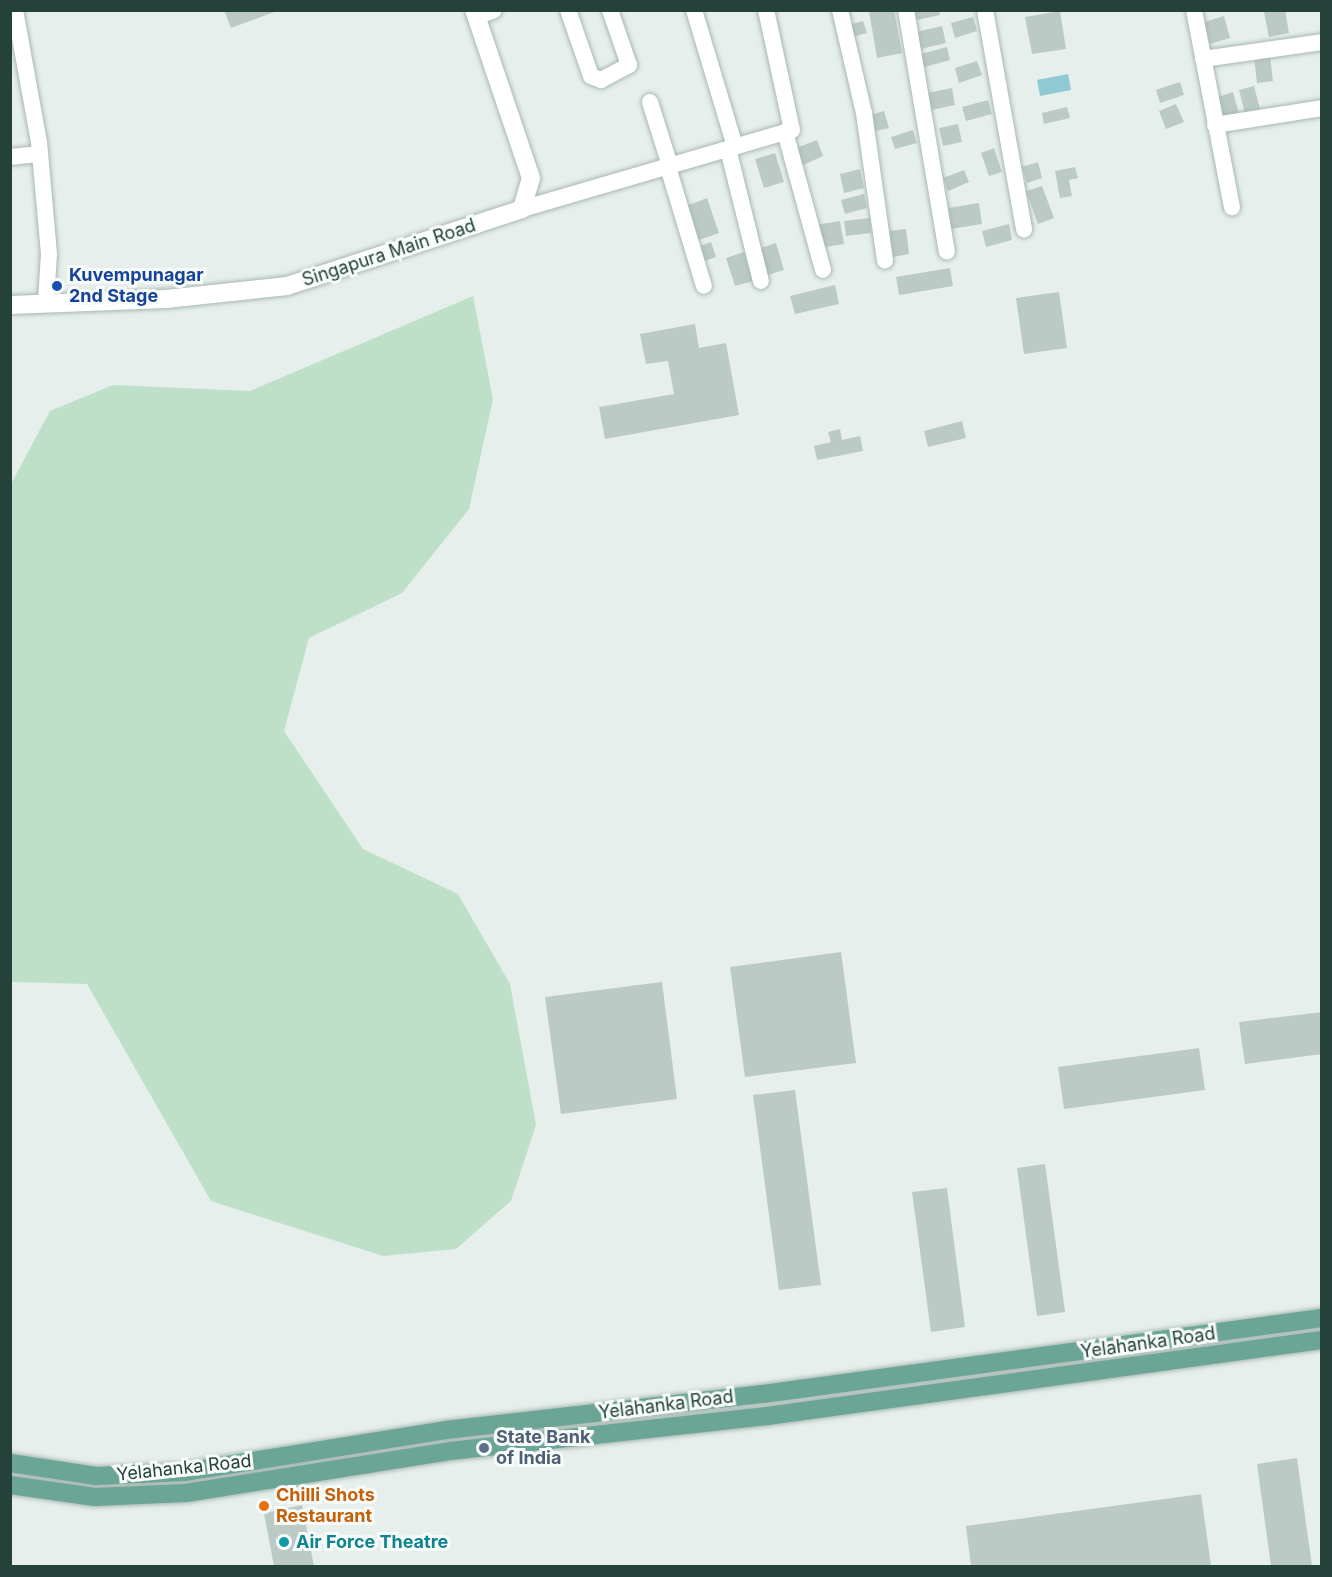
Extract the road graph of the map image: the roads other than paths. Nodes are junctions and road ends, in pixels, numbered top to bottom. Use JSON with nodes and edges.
{"nodes":[{"id":1,"x":15,"y":10,"type":"edge"},
{"id":2,"x":494,"y":10,"type":"edge"},
{"id":3,"x":568,"y":10,"type":"edge"},
{"id":4,"x":610,"y":10,"type":"edge"},
{"id":5,"x":694,"y":10,"type":"edge"},
{"id":6,"x":766,"y":10,"type":"edge"},
{"id":7,"x":840,"y":10,"type":"edge"},
{"id":8,"x":906,"y":10,"type":"edge"},
{"id":9,"x":985,"y":10,"type":"edge"},
{"id":10,"x":1194,"y":10,"type":"edge"},
{"id":11,"x":475,"y":14,"type":"edge"},
{"id":12,"x":1322,"y":42,"type":"edge"},
{"id":13,"x":1203,"y":59,"type":"junction"},
{"id":14,"x":650,"y":102,"type":"dead end"},
{"id":15,"x":1322,"y":108,"type":"edge"},
{"id":16,"x":1215,"y":125,"type":"junction"},
{"id":17,"x":785,"y":132,"type":"junction"},
{"id":18,"x":731,"y":148,"type":"junction"},
{"id":19,"x":40,"y":154,"type":"junction"},
{"id":20,"x":10,"y":157,"type":"edge"},
{"id":21,"x":669,"y":166,"type":"junction"},
{"id":22,"x":1232,"y":207,"type":"dead end"},
{"id":23,"x":522,"y":209,"type":"junction"},
{"id":24,"x":1024,"y":230,"type":"dead end"},
{"id":25,"x":947,"y":252,"type":"dead end"},
{"id":26,"x":885,"y":261,"type":"dead end"},
{"id":27,"x":823,"y":270,"type":"dead end"},
{"id":28,"x":761,"y":281,"type":"dead end"},
{"id":29,"x":704,"y":286,"type":"dead end"},
{"id":30,"x":46,"y":300,"type":"junction"},
{"id":31,"x":10,"y":305,"type":"edge"},
{"id":32,"x":1322,"y":1318,"type":"edge"},
{"id":33,"x":1322,"y":1340,"type":"edge"},
{"id":34,"x":10,"y":1463,"type":"edge"},
{"id":35,"x":10,"y":1485,"type":"edge"}],
"edges":[{"from":1,"to":19,"type":"street"},
{"from":2,"to":11,"type":"street"},
{"from":3,"to":4,"type":"street"},
{"from":5,"to":18,"type":"street"},
{"from":6,"to":17,"type":"street"},
{"from":7,"to":26,"type":"street"},
{"from":8,"to":25,"type":"street"},
{"from":9,"to":24,"type":"street"},
{"from":10,"to":13,"type":"street"},
{"from":11,"to":23,"type":"street"},
{"from":12,"to":13,"type":"street"},
{"from":13,"to":16,"type":"street"},
{"from":14,"to":21,"type":"street"},
{"from":15,"to":16,"type":"street"},
{"from":16,"to":22,"type":"street"},
{"from":17,"to":18,"type":"street"},
{"from":17,"to":27,"type":"street"},
{"from":18,"to":21,"type":"street"},
{"from":18,"to":28,"type":"street"},
{"from":19,"to":20,"type":"street"},
{"from":19,"to":30,"type":"street"},
{"from":21,"to":23,"type":"street"},
{"from":21,"to":29,"type":"street"},
{"from":23,"to":30,"type":"street","name":"Singapura Main Road"},
{"from":30,"to":31,"type":"street","name":"Singapura Main Road"},
{"from":32,"to":34,"type":"main road","name":"Yelahanka Road"},
{"from":33,"to":35,"type":"main road","name":"Yelahanka Road"}]}
